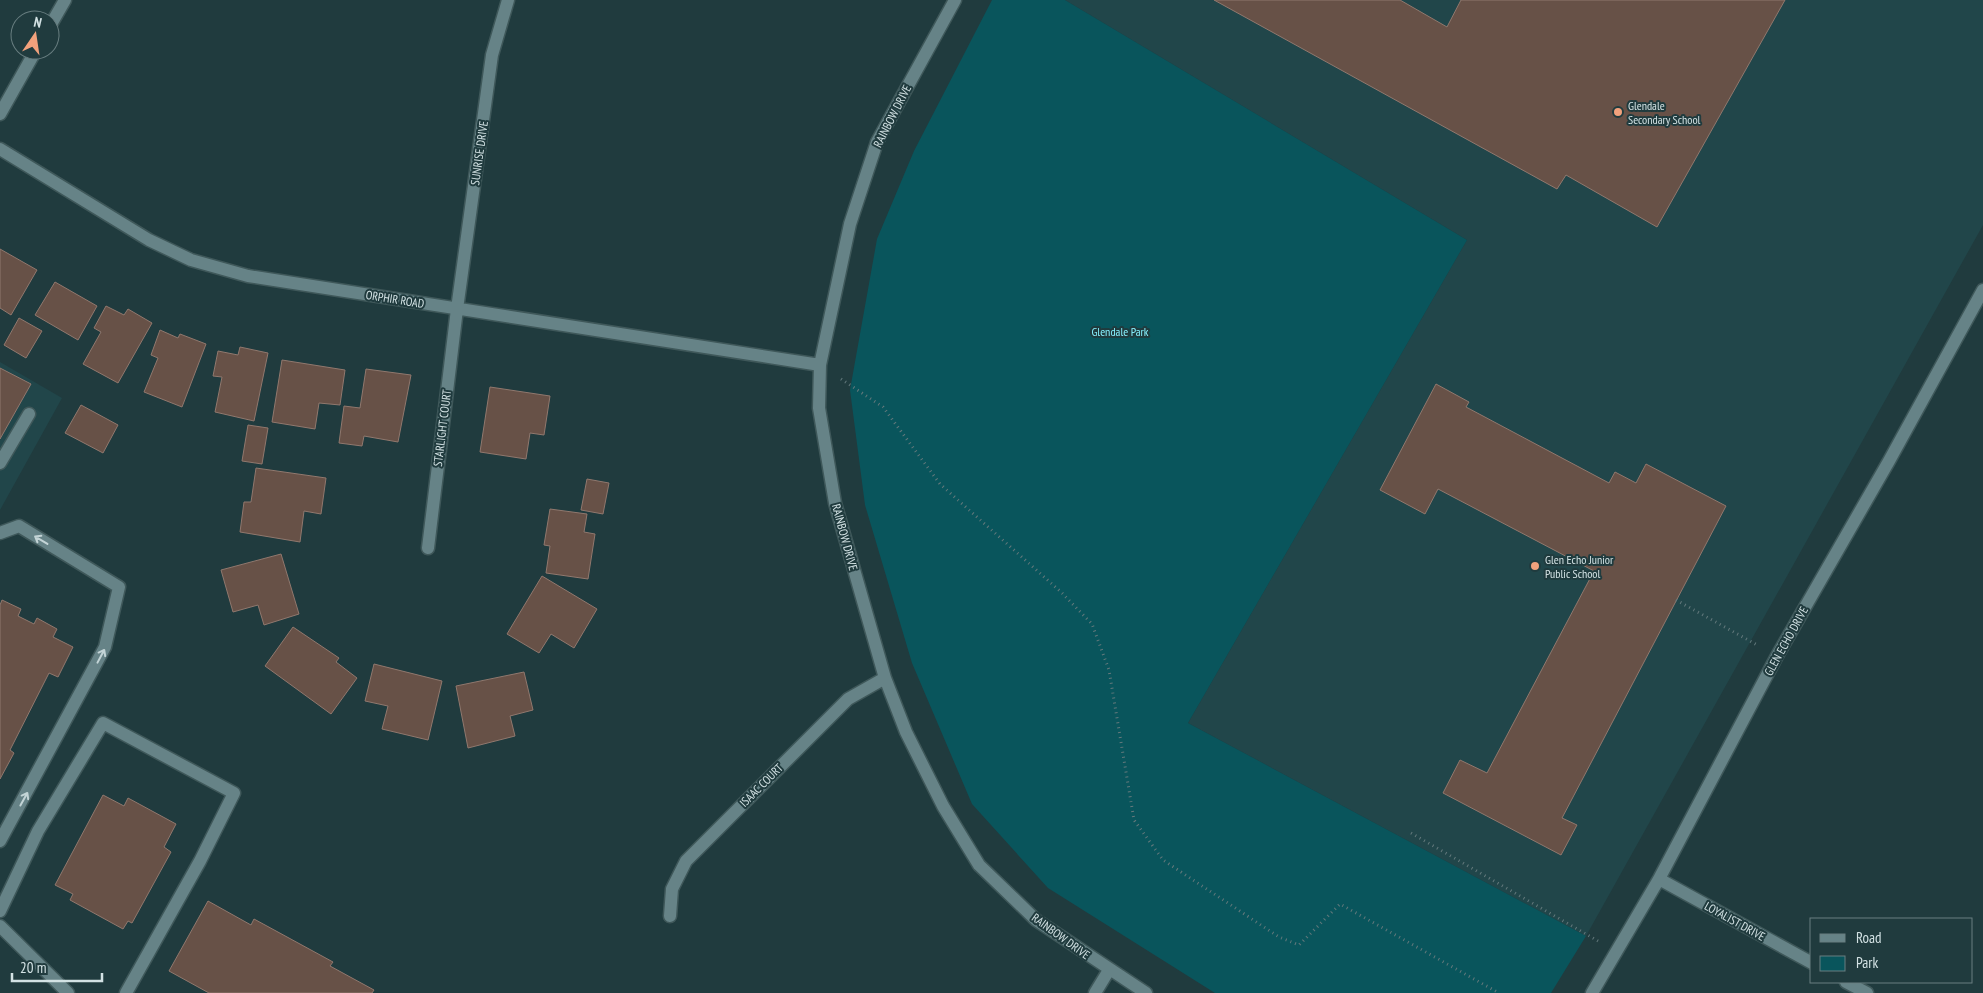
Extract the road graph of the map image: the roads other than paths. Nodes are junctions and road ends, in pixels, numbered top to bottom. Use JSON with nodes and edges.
{"nodes":[{"id":1,"x":508,"y":0,"type":"edge"},
{"id":2,"x":955,"y":0,"type":"edge"},
{"id":3,"x":30,"y":60,"type":"edge"},
{"id":4,"x":0,"y":114,"type":"edge"},
{"id":5,"x":0,"y":149,"type":"edge"},
{"id":6,"x":1983,"y":290,"type":"edge"},
{"id":7,"x":457,"y":308,"type":"junction"},
{"id":8,"x":820,"y":365,"type":"junction"},
{"id":9,"x":29,"y":414,"type":"dead end"},
{"id":10,"x":0,"y":464,"type":"edge"},
{"id":11,"x":0,"y":533,"type":"edge"},
{"id":12,"x":428,"y":548,"type":"dead end"},
{"id":13,"x":885,"y":678,"type":"junction"},
{"id":14,"x":0,"y":841,"type":"edge"},
{"id":15,"x":1659,"y":879,"type":"junction"},
{"id":16,"x":0,"y":911,"type":"edge"},
{"id":17,"x":670,"y":916,"type":"dead end"},
{"id":18,"x":0,"y":926,"type":"edge"},
{"id":19,"x":1810,"y":962,"type":"edge"},
{"id":20,"x":1109,"y":970,"type":"junction"},
{"id":21,"x":1848,"y":983,"type":"edge"},
{"id":22,"x":68,"y":993,"type":"edge"},
{"id":23,"x":126,"y":993,"type":"edge"},
{"id":24,"x":1095,"y":993,"type":"edge"},
{"id":25,"x":1146,"y":993,"type":"edge"},
{"id":26,"x":1592,"y":993,"type":"edge"},
{"id":27,"x":1867,"y":993,"type":"edge"}],
"edges":[{"from":1,"to":7,"type":"street","name":"SUNRISE DRIVE"},
{"from":2,"to":8,"type":"street","name":"RAINBOW DRIVE"},
{"from":3,"to":4,"type":"street"},
{"from":5,"to":7,"type":"street","name":"ORPHIR ROAD"},
{"from":6,"to":15,"type":"street","name":"GLEN ECHO DRIVE"},
{"from":7,"to":8,"type":"street","name":"ORPHIR ROAD"},
{"from":7,"to":12,"type":"street","name":"STARLIGHT COURT"},
{"from":8,"to":13,"type":"street","name":"RAINBOW DRIVE"},
{"from":9,"to":10,"type":"street"},
{"from":14,"to":11,"type":"street","one_way":true},
{"from":13,"to":17,"type":"street","name":"ISAAC COURT"},
{"from":13,"to":20,"type":"street","name":"RAINBOW DRIVE"},
{"from":15,"to":19,"type":"street","name":"LOYALIST DRIVE"},
{"from":15,"to":26,"type":"street","name":"GLEN ECHO DRIVE"},
{"from":16,"to":23,"type":"street"},
{"from":18,"to":22,"type":"street"},
{"from":20,"to":24,"type":"street"},
{"from":20,"to":25,"type":"street","name":"RAINBOW DRIVE"},
{"from":21,"to":27,"type":"street"}]}
